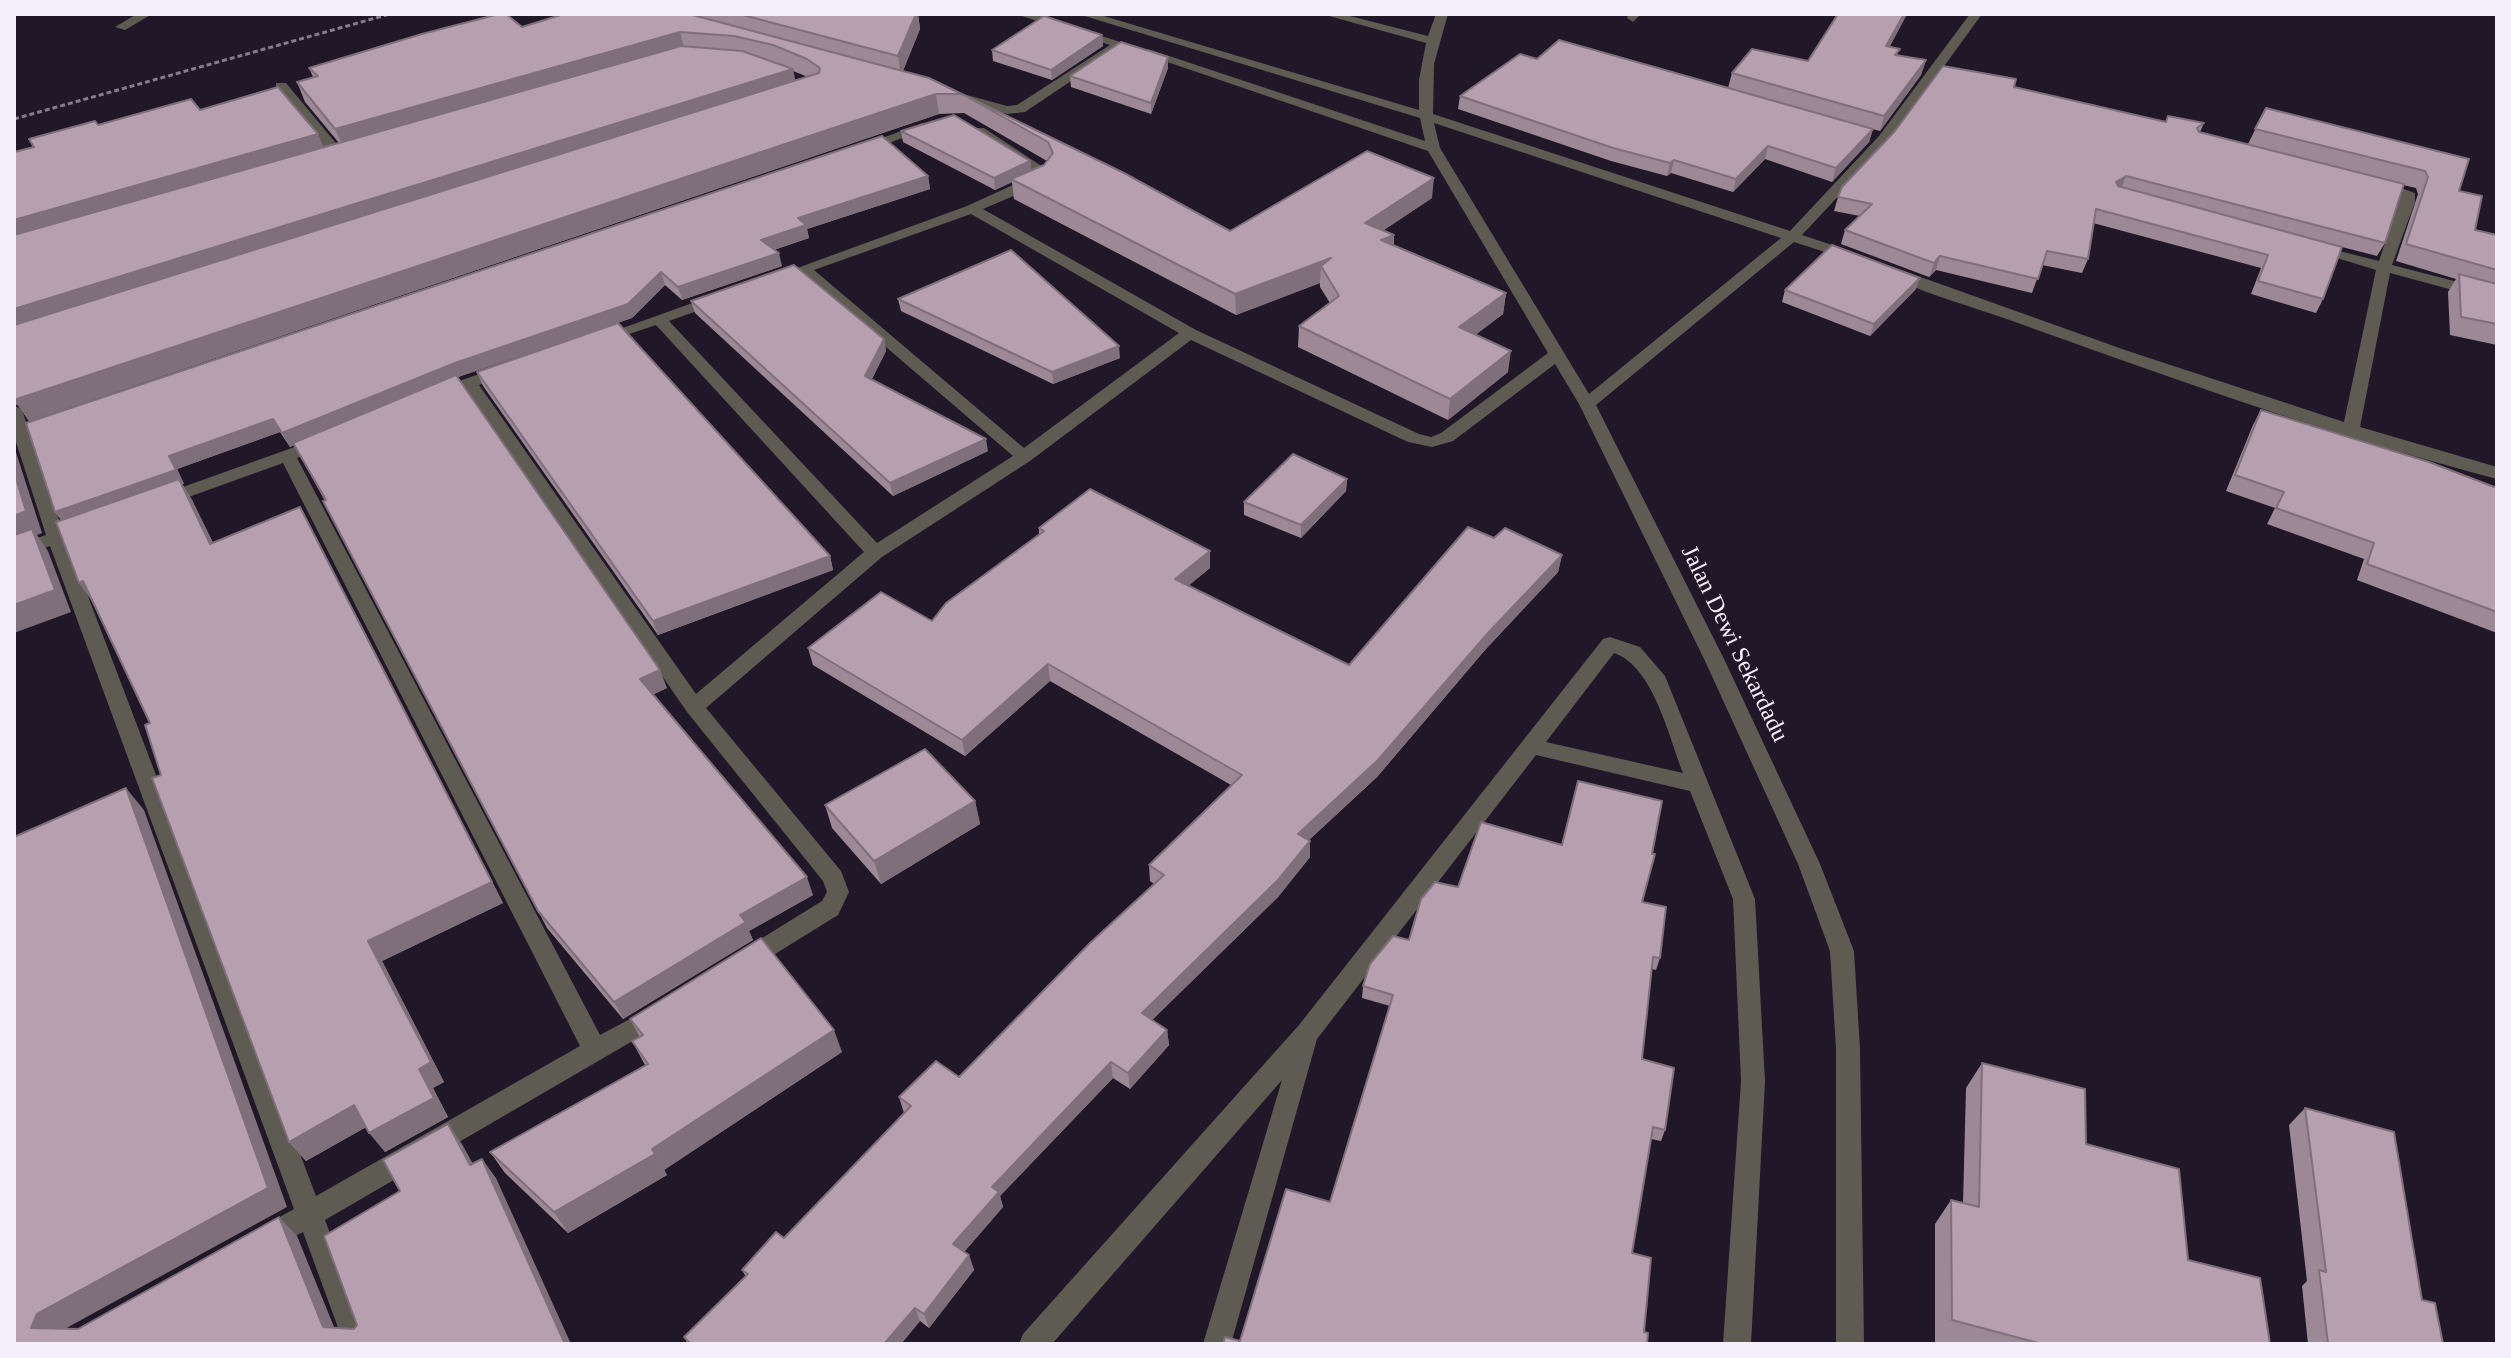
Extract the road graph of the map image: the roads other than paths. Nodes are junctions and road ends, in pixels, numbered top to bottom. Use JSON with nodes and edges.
{"nodes":[{"id":1,"x":146,"y":14,"type":"edge"},
{"id":2,"x":1022,"y":14,"type":"edge"},
{"id":3,"x":1084,"y":14,"type":"edge"},
{"id":4,"x":1328,"y":14,"type":"edge"},
{"id":5,"x":1442,"y":14,"type":"edge"},
{"id":6,"x":1976,"y":14,"type":"edge"},
{"id":7,"x":121,"y":27,"type":"dead end"},
{"id":8,"x":1431,"y":41,"type":"junction"},
{"id":9,"x":1120,"y":44,"type":"junction"},
{"id":10,"x":281,"y":86,"type":"edge"},
{"id":11,"x":949,"y":94,"type":"edge"},
{"id":12,"x":1423,"y":115,"type":"junction"},
{"id":13,"x":944,"y":120,"type":"edge"},
{"id":14,"x":970,"y":126,"type":"edge"},
{"id":15,"x":1433,"y":148,"type":"junction"},
{"id":16,"x":851,"y":152,"type":"edge"},
{"id":17,"x":355,"y":153,"type":"edge"},
{"id":18,"x":2353,"y":178,"type":"edge"},
{"id":19,"x":972,"y":209,"type":"junction"},
{"id":20,"x":1794,"y":235,"type":"junction"},
{"id":21,"x":2296,"y":244,"type":"edge"},
{"id":22,"x":2384,"y":267,"type":"junction"},
{"id":23,"x":804,"y":269,"type":"junction"},
{"id":24,"x":760,"y":284,"type":"edge"},
{"id":25,"x":731,"y":294,"type":"edge"},
{"id":26,"x":2497,"y":297,"type":"edge"},
{"id":27,"x":659,"y":319,"type":"junction"},
{"id":28,"x":1190,"y":333,"type":"junction"},
{"id":29,"x":586,"y":344,"type":"edge"},
{"id":30,"x":1556,"y":355,"type":"junction"},
{"id":31,"x":527,"y":363,"type":"edge"},
{"id":32,"x":468,"y":382,"type":"junction"},
{"id":33,"x":426,"y":399,"type":"edge"},
{"id":34,"x":1587,"y":404,"type":"junction"},
{"id":35,"x":14,"y":410,"type":"edge"},
{"id":36,"x":2351,"y":431,"type":"junction"},
{"id":37,"x":343,"y":434,"type":"edge"},
{"id":38,"x":288,"y":457,"type":"junction"},
{"id":39,"x":1024,"y":457,"type":"junction"},
{"id":40,"x":2497,"y":473,"type":"edge"},
{"id":41,"x":143,"y":507,"type":"edge"},
{"id":42,"x":99,"y":522,"type":"edge"},
{"id":43,"x":56,"y":537,"type":"junction"},
{"id":44,"x":14,"y":553,"type":"edge"},
{"id":45,"x":875,"y":553,"type":"junction"},
{"id":46,"x":694,"y":707,"type":"junction"},
{"id":47,"x":1531,"y":746,"type":"junction"},
{"id":48,"x":1698,"y":785,"type":"junction"},
{"id":49,"x":726,"y":972,"type":"edge"},
{"id":50,"x":674,"y":1004,"type":"edge"},
{"id":51,"x":1308,"y":1033,"type":"junction"},
{"id":52,"x":596,"y":1052,"type":"junction"},
{"id":53,"x":312,"y":1213,"type":"junction"},
{"id":54,"x":246,"y":1250,"type":"edge"},
{"id":55,"x":358,"y":1344,"type":"edge"},
{"id":56,"x":1033,"y":1344,"type":"edge"},
{"id":57,"x":1217,"y":1344,"type":"edge"},
{"id":58,"x":1737,"y":1344,"type":"edge"},
{"id":59,"x":1850,"y":1344,"type":"edge"}],
"edges":[{"from":1,"to":7,"type":"street"},
{"from":2,"to":9,"type":"street"},
{"from":3,"to":12,"type":"street"},
{"from":4,"to":8,"type":"street"},
{"from":5,"to":8,"type":"street","name":"Jalan Dewi Sekardadu"},
{"from":6,"to":20,"type":"street"},
{"from":8,"to":12,"type":"street","name":"Jalan Dewi Sekardadu"},
{"from":9,"to":11,"type":"street"},
{"from":9,"to":15,"type":"street"},
{"from":10,"to":17,"type":"street"},
{"from":12,"to":15,"type":"street","name":"Jalan Dewi Sekardadu"},
{"from":12,"to":20,"type":"street"},
{"from":13,"to":16,"type":"street"},
{"from":14,"to":19,"type":"street"},
{"from":15,"to":30,"type":"street","name":"Jalan Dewi Sekardadu"},
{"from":18,"to":22,"type":"street"},
{"from":19,"to":23,"type":"street"},
{"from":19,"to":28,"type":"street"},
{"from":20,"to":34,"type":"street"},
{"from":20,"to":36,"type":"street"},
{"from":21,"to":22,"type":"street"},
{"from":22,"to":26,"type":"street"},
{"from":22,"to":36,"type":"street"},
{"from":23,"to":24,"type":"street"},
{"from":23,"to":39,"type":"street"},
{"from":25,"to":27,"type":"street"},
{"from":27,"to":29,"type":"street"},
{"from":27,"to":45,"type":"street"},
{"from":28,"to":30,"type":"street"},
{"from":28,"to":39,"type":"street"},
{"from":30,"to":34,"type":"street","name":"Jalan Dewi Sekardadu"},
{"from":31,"to":32,"type":"street"},
{"from":32,"to":33,"type":"street"},
{"from":32,"to":46,"type":"street"},
{"from":34,"to":59,"type":"street","name":"Jalan Dewi Sekardadu"},
{"from":35,"to":43,"type":"street"},
{"from":36,"to":40,"type":"street"},
{"from":37,"to":38,"type":"street"},
{"from":38,"to":41,"type":"street"},
{"from":38,"to":52,"type":"street"},
{"from":39,"to":45,"type":"street"},
{"from":42,"to":43,"type":"street"},
{"from":43,"to":44,"type":"street"},
{"from":43,"to":53,"type":"street"},
{"from":45,"to":46,"type":"street"},
{"from":46,"to":49,"type":"street"},
{"from":47,"to":48,"type":"street"},
{"from":47,"to":48,"type":"street"},
{"from":47,"to":51,"type":"street"},
{"from":48,"to":58,"type":"street"},
{"from":50,"to":52,"type":"street"},
{"from":51,"to":56,"type":"street"},
{"from":51,"to":57,"type":"street"},
{"from":52,"to":53,"type":"street"},
{"from":53,"to":54,"type":"street"},
{"from":53,"to":55,"type":"street"}]}
